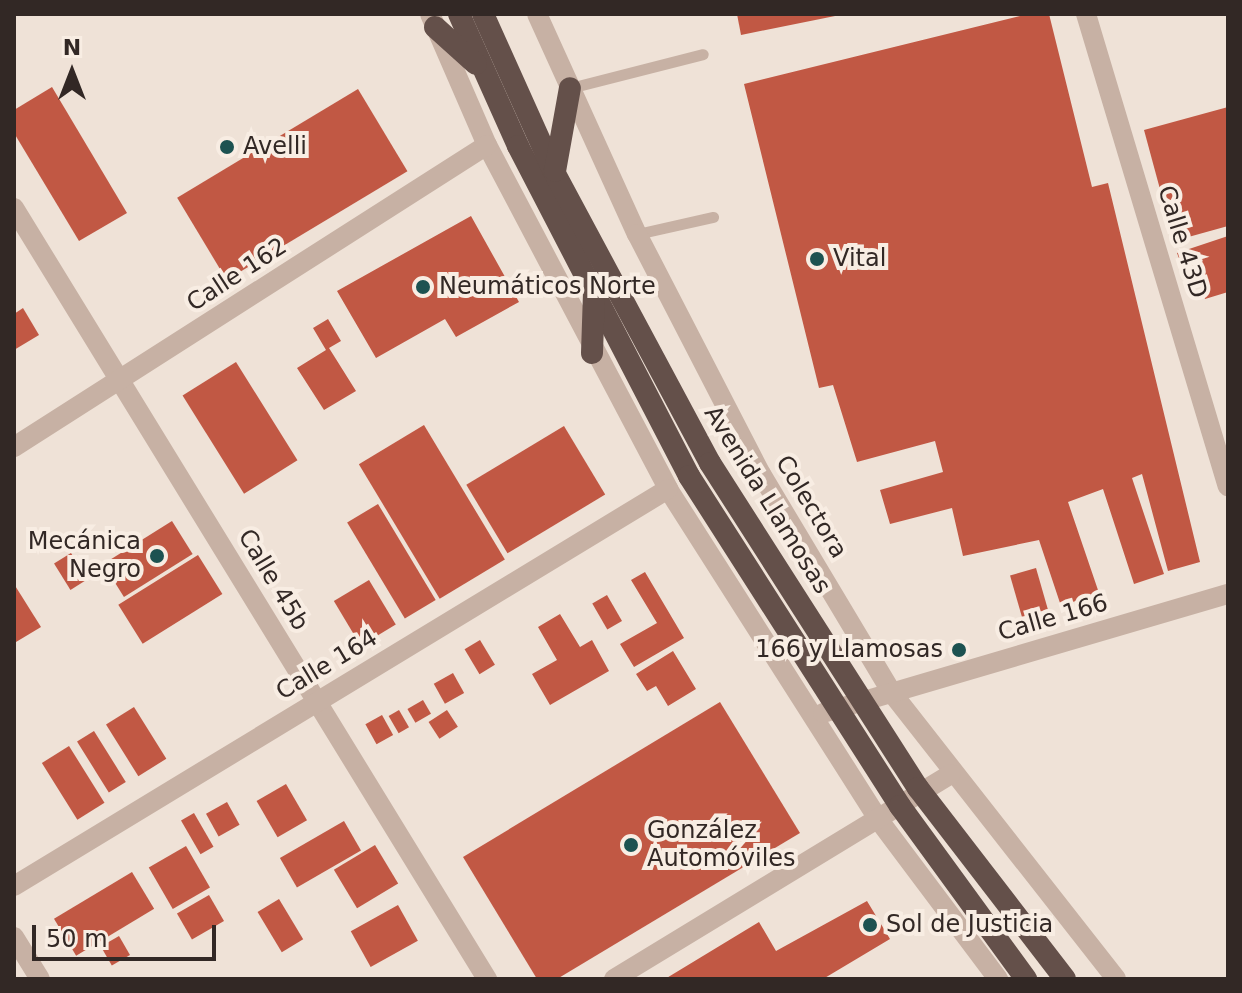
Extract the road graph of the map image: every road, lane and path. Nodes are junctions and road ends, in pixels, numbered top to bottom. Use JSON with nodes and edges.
{"nodes":[{"id":1,"x":459,"y":14,"type":"edge"},
{"id":2,"x":483,"y":14,"type":"edge"},
{"id":3,"x":537,"y":14,"type":"edge"},
{"id":4,"x":1086,"y":14,"type":"edge"},
{"id":5,"x":432,"y":20,"type":"edge"},
{"id":6,"x":703,"y":54,"type":"dead end"},
{"id":7,"x":480,"y":68,"type":"junction"},
{"id":8,"x":570,"y":88,"type":"junction"},
{"id":9,"x":487,"y":145,"type":"junction"},
{"id":10,"x":554,"y":172,"type":"junction"},
{"id":11,"x":14,"y":208,"type":"edge"},
{"id":12,"x":713,"y":217,"type":"dead end"},
{"id":13,"x":637,"y":234,"type":"junction"},
{"id":14,"x":594,"y":293,"type":"junction"},
{"id":15,"x":592,"y":353,"type":"junction"},
{"id":16,"x":121,"y":381,"type":"junction"},
{"id":17,"x":14,"y":447,"type":"edge"},
{"id":18,"x":1228,"y":486,"type":"edge"},
{"id":19,"x":668,"y":489,"type":"junction"},
{"id":20,"x":1228,"y":594,"type":"edge"},
{"id":21,"x":892,"y":693,"type":"junction"},
{"id":22,"x":862,"y":701,"type":"junction"},
{"id":23,"x":317,"y":702,"type":"junction"},
{"id":24,"x":837,"y":709,"type":"junction"},
{"id":25,"x":812,"y":716,"type":"junction"},
{"id":26,"x":951,"y":774,"type":"junction"},
{"id":27,"x":922,"y":793,"type":"junction"},
{"id":28,"x":900,"y":806,"type":"junction"},
{"id":29,"x":878,"y":819,"type":"junction"},
{"id":30,"x":14,"y":886,"type":"edge"},
{"id":31,"x":14,"y":937,"type":"edge"},
{"id":32,"x":40,"y":979,"type":"edge"},
{"id":33,"x":487,"y":979,"type":"edge"},
{"id":34,"x":614,"y":979,"type":"edge"},
{"id":35,"x":998,"y":979,"type":"edge"},
{"id":36,"x":1026,"y":979,"type":"edge"},
{"id":37,"x":1065,"y":979,"type":"edge"},
{"id":38,"x":1116,"y":979,"type":"edge"}],
"edges":[{"from":1,"to":7,"type":"highway","name":"Avenida Llamosas"},
{"from":2,"to":10,"type":"highway","name":"Avenida Llamosas"},
{"from":3,"to":8,"type":"street","name":"Colectora"},
{"from":4,"to":18,"type":"street","name":"Calle 43D"},
{"from":5,"to":7,"type":"highway"},
{"from":5,"to":9,"type":"street"},
{"from":6,"to":8,"type":"lane"},
{"from":7,"to":14,"type":"highway","name":"Avenida Llamosas"},
{"from":8,"to":10,"type":"highway"},
{"from":8,"to":13,"type":"street","name":"Colectora"},
{"from":9,"to":15,"type":"street"},
{"from":9,"to":16,"type":"street","name":"Calle 162"},
{"from":10,"to":22,"type":"highway","name":"Avenida Llamosas"},
{"from":11,"to":16,"type":"street","name":"Calle 45b"},
{"from":12,"to":13,"type":"lane"},
{"from":13,"to":21,"type":"street","name":"Colectora"},
{"from":14,"to":15,"type":"highway"},
{"from":14,"to":24,"type":"highway","name":"Avenida Llamosas"},
{"from":15,"to":19,"type":"street"},
{"from":16,"to":17,"type":"street","name":"Calle 162"},
{"from":16,"to":23,"type":"street","name":"Calle 45b"},
{"from":19,"to":23,"type":"street","name":"Calle 164"},
{"from":19,"to":25,"type":"street"},
{"from":20,"to":21,"type":"street","name":"Calle 166"},
{"from":21,"to":22,"type":"street","name":"Calle 166"},
{"from":21,"to":26,"type":"street","name":"Colectora"},
{"from":22,"to":24,"type":"street","name":"Calle 166"},
{"from":22,"to":27,"type":"highway","name":"Avenida Llamosas"},
{"from":23,"to":30,"type":"street","name":"Calle 164"},
{"from":23,"to":33,"type":"street","name":"Calle 45b"},
{"from":24,"to":25,"type":"street","name":"Calle 166"},
{"from":24,"to":28,"type":"highway","name":"Avenida Llamosas"},
{"from":25,"to":29,"type":"street"},
{"from":26,"to":27,"type":"street"},
{"from":26,"to":38,"type":"street","name":"Colectora"},
{"from":27,"to":28,"type":"street"},
{"from":27,"to":37,"type":"highway","name":"Avenida Llamosas"},
{"from":28,"to":29,"type":"street"},
{"from":28,"to":36,"type":"highway","name":"Avenida Llamosas"},
{"from":29,"to":34,"type":"street"},
{"from":29,"to":35,"type":"street"},
{"from":31,"to":32,"type":"street"}]}
